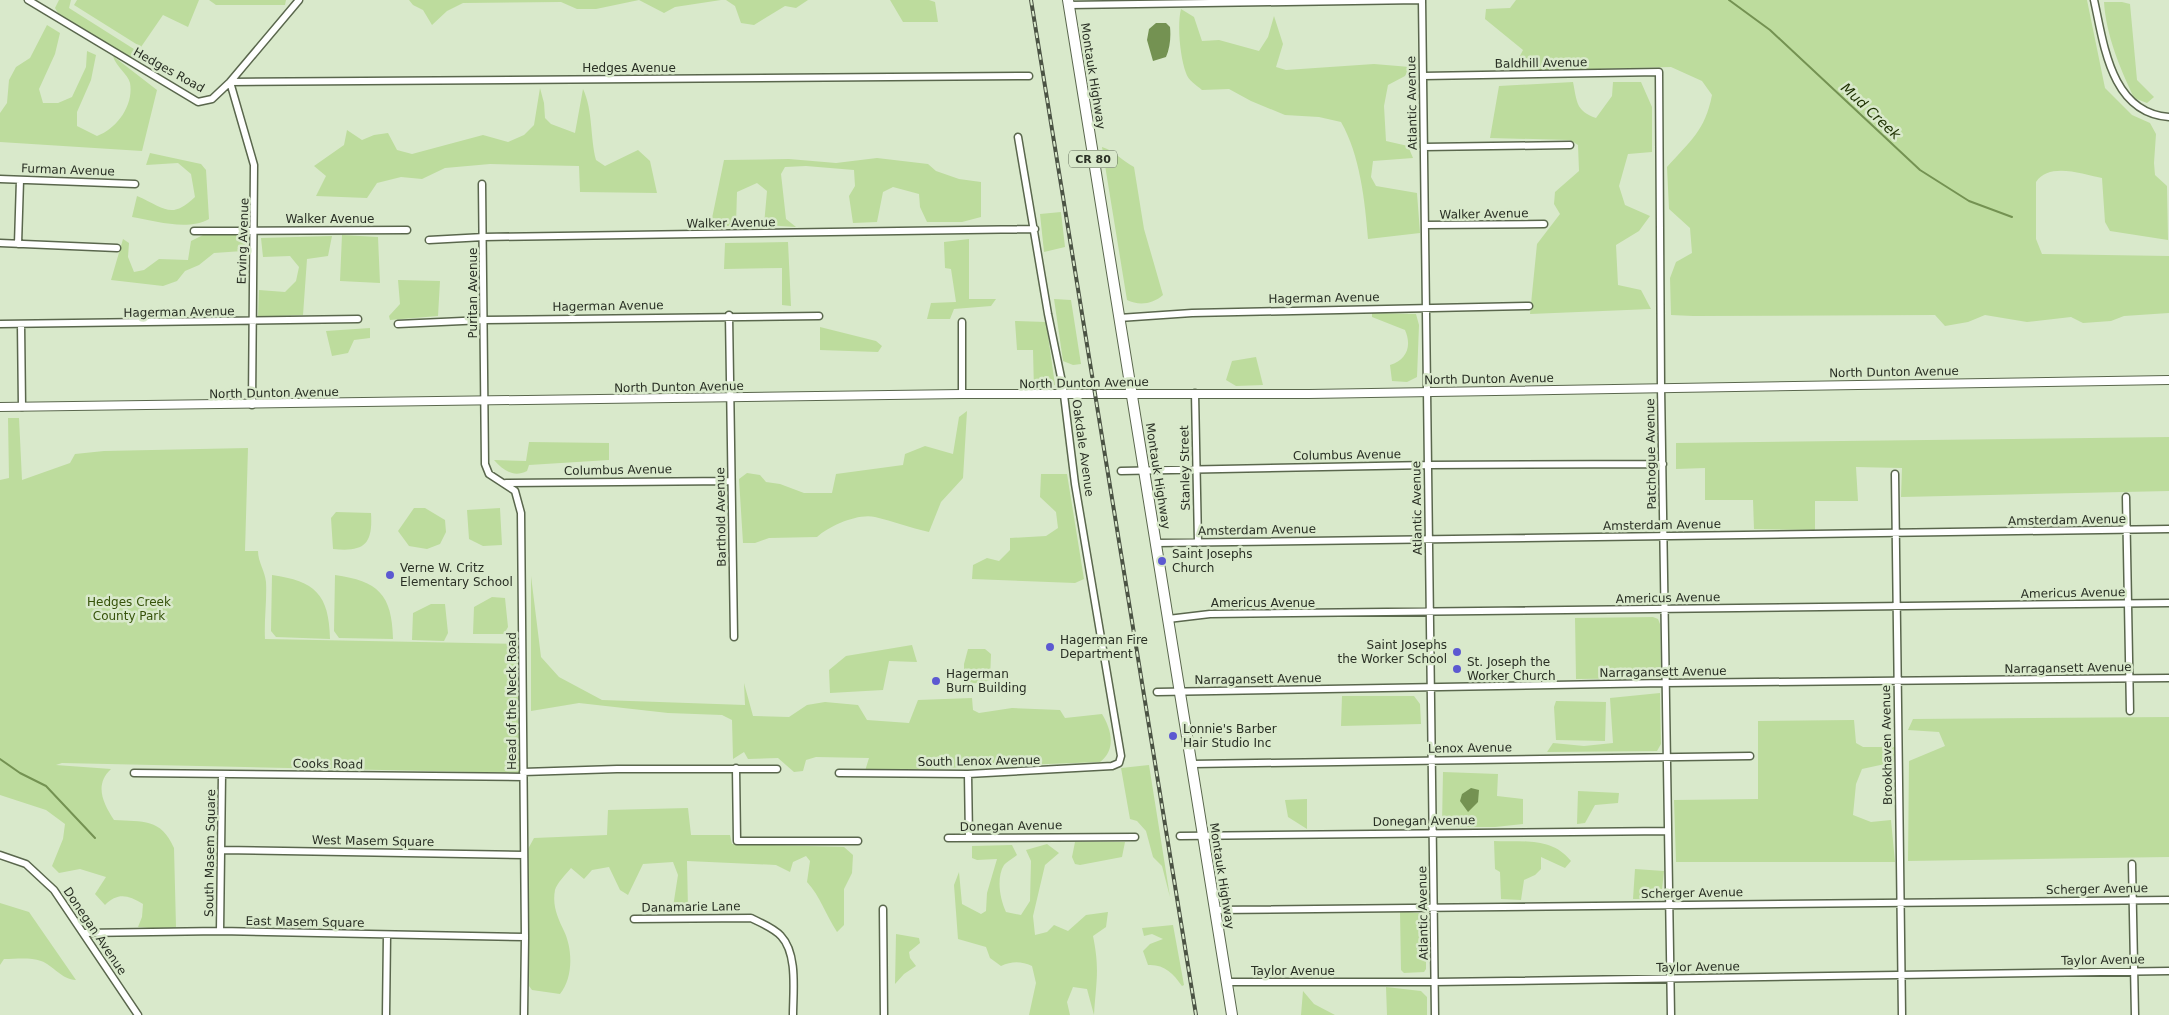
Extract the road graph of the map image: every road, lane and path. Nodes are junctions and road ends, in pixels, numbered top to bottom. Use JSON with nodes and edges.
{"nodes":[{"id":1,"x":28,"y":0,"type":"edge"},
{"id":2,"x":299,"y":0,"type":"edge"},
{"id":3,"x":1421,"y":0,"type":"edge"},
{"id":4,"x":2094,"y":0,"type":"edge"},
{"id":5,"x":1188,"y":2,"type":"edge"},
{"id":6,"x":1068,"y":3,"type":"edge"},
{"id":7,"x":1660,"y":72,"type":"joint"},
{"id":8,"x":1029,"y":76,"type":"dead end"},
{"id":9,"x":1423,"y":76,"type":"junction"},
{"id":10,"x":230,"y":82,"type":"junction"},
{"id":11,"x":2169,"y":117,"type":"edge"},
{"id":12,"x":1018,"y":137,"type":"dead end"},
{"id":13,"x":1570,"y":146,"type":"dead end"},
{"id":14,"x":1424,"y":147,"type":"junction"},
{"id":15,"x":0,"y":179,"type":"edge"},
{"id":16,"x":20,"y":180,"type":"junction"},
{"id":17,"x":136,"y":184,"type":"dead end"},
{"id":18,"x":482,"y":184,"type":"dead end"},
{"id":19,"x":1544,"y":224,"type":"dead end"},
{"id":20,"x":1425,"y":225,"type":"junction"},
{"id":21,"x":1035,"y":229,"type":"junction"},
{"id":22,"x":254,"y":230,"type":"junction"},
{"id":23,"x":407,"y":230,"type":"dead end"},
{"id":24,"x":194,"y":231,"type":"dead end"},
{"id":25,"x":484,"y":237,"type":"junction"},
{"id":26,"x":428,"y":240,"type":"dead end"},
{"id":27,"x":0,"y":243,"type":"edge"},
{"id":28,"x":18,"y":244,"type":"junction"},
{"id":29,"x":117,"y":248,"type":"dead end"},
{"id":30,"x":1529,"y":306,"type":"dead end"},
{"id":31,"x":1426,"y":307,"type":"junction"},
{"id":32,"x":730,"y":315,"type":"junction"},
{"id":33,"x":819,"y":316,"type":"dead end"},
{"id":34,"x":1119,"y":318,"type":"junction"},
{"id":35,"x":358,"y":320,"type":"dead end"},
{"id":36,"x":484,"y":320,"type":"junction"},
{"id":37,"x":252,"y":322,"type":"junction"},
{"id":38,"x":962,"y":322,"type":"dead end"},
{"id":39,"x":0,"y":324,"type":"edge"},
{"id":40,"x":21,"y":324,"type":"junction"},
{"id":41,"x":398,"y":324,"type":"dead end"},
{"id":42,"x":2169,"y":380,"type":"edge"},
{"id":43,"x":1661,"y":386,"type":"junction"},
{"id":44,"x":1427,"y":391,"type":"junction"},
{"id":45,"x":1194,"y":393,"type":"junction"},
{"id":46,"x":962,"y":394,"type":"junction"},
{"id":47,"x":1132,"y":394,"type":"junction"},
{"id":48,"x":1064,"y":395,"type":"junction"},
{"id":49,"x":730,"y":397,"type":"junction"},
{"id":50,"x":484,"y":402,"type":"junction"},
{"id":51,"x":252,"y":405,"type":"junction"},
{"id":52,"x":0,"y":407,"type":"edge"},
{"id":53,"x":22,"y":407,"type":"junction"},
{"id":54,"x":1428,"y":464,"type":"junction"},
{"id":55,"x":1663,"y":464,"type":"junction"},
{"id":56,"x":1196,"y":470,"type":"junction"},
{"id":57,"x":1121,"y":471,"type":"dead end"},
{"id":58,"x":1144,"y":471,"type":"junction"},
{"id":59,"x":1895,"y":474,"type":"dead end"},
{"id":60,"x":731,"y":481,"type":"junction"},
{"id":61,"x":506,"y":483,"type":"junction"},
{"id":62,"x":2126,"y":497,"type":"dead end"},
{"id":63,"x":2169,"y":529,"type":"edge"},
{"id":64,"x":2127,"y":530,"type":"junction"},
{"id":65,"x":1896,"y":533,"type":"junction"},
{"id":66,"x":1665,"y":536,"type":"junction"},
{"id":67,"x":1429,"y":539,"type":"junction"},
{"id":68,"x":1156,"y":543,"type":"junction"},
{"id":69,"x":1198,"y":543,"type":"junction"},
{"id":70,"x":2169,"y":603,"type":"edge"},
{"id":71,"x":2128,"y":604,"type":"junction"},
{"id":72,"x":1897,"y":607,"type":"junction"},
{"id":73,"x":1666,"y":609,"type":"junction"},
{"id":74,"x":1430,"y":613,"type":"junction"},
{"id":75,"x":1168,"y":619,"type":"junction"},
{"id":76,"x":734,"y":637,"type":"dead end"},
{"id":77,"x":2129,"y":678,"type":"junction"},
{"id":78,"x":2169,"y":678,"type":"edge"},
{"id":79,"x":1898,"y":681,"type":"junction"},
{"id":80,"x":1665,"y":683,"type":"junction"},
{"id":81,"x":1431,"y":687,"type":"junction"},
{"id":82,"x":1180,"y":691,"type":"junction"},
{"id":83,"x":1157,"y":692,"type":"dead end"},
{"id":84,"x":2130,"y":711,"type":"dead end"},
{"id":85,"x":1750,"y":756,"type":"dead end"},
{"id":86,"x":1667,"y":757,"type":"junction"},
{"id":87,"x":1432,"y":760,"type":"junction"},
{"id":88,"x":1119,"y":763,"type":"joint"},
{"id":89,"x":1192,"y":764,"type":"junction"},
{"id":90,"x":736,"y":768,"type":"junction"},
{"id":91,"x":777,"y":769,"type":"dead end"},
{"id":92,"x":839,"y":773,"type":"dead end"},
{"id":93,"x":134,"y":774,"type":"dead end"},
{"id":94,"x":222,"y":774,"type":"junction"},
{"id":95,"x":968,"y":774,"type":"junction"},
{"id":96,"x":523,"y":775,"type":"junction"},
{"id":97,"x":1668,"y":831,"type":"junction"},
{"id":98,"x":1433,"y":832,"type":"junction"},
{"id":99,"x":1135,"y":836,"type":"dead end"},
{"id":100,"x":1180,"y":836,"type":"dead end"},
{"id":101,"x":1203,"y":836,"type":"junction"},
{"id":102,"x":948,"y":838,"type":"dead end"},
{"id":103,"x":969,"y":838,"type":"junction"},
{"id":104,"x":858,"y":841,"type":"dead end"},
{"id":105,"x":221,"y":850,"type":"junction"},
{"id":106,"x":0,"y":854,"type":"edge"},
{"id":107,"x":524,"y":855,"type":"junction"},
{"id":108,"x":2132,"y":864,"type":"dead end"},
{"id":109,"x":2169,"y":900,"type":"edge"},
{"id":110,"x":2133,"y":901,"type":"junction"},
{"id":111,"x":1901,"y":902,"type":"junction"},
{"id":112,"x":1670,"y":904,"type":"junction"},
{"id":113,"x":1434,"y":907,"type":"junction"},
{"id":114,"x":883,"y":909,"type":"dead end"},
{"id":115,"x":1215,"y":910,"type":"junction"},
{"id":116,"x":634,"y":919,"type":"dead end"},
{"id":117,"x":220,"y":931,"type":"junction"},
{"id":118,"x":84,"y":933,"type":"junction"},
{"id":119,"x":387,"y":935,"type":"junction"},
{"id":120,"x":525,"y":936,"type":"junction"},
{"id":121,"x":2134,"y":971,"type":"junction"},
{"id":122,"x":2169,"y":971,"type":"edge"},
{"id":123,"x":1902,"y":974,"type":"junction"},
{"id":124,"x":1671,"y":978,"type":"junction"},
{"id":125,"x":1227,"y":982,"type":"junction"},
{"id":126,"x":1435,"y":982,"type":"junction"},
{"id":127,"x":138,"y":1015,"type":"edge"},
{"id":128,"x":386,"y":1015,"type":"edge"},
{"id":129,"x":524,"y":1015,"type":"edge"},
{"id":130,"x":793,"y":1015,"type":"edge"},
{"id":131,"x":884,"y":1015,"type":"edge"},
{"id":132,"x":1232,"y":1015,"type":"edge"},
{"id":133,"x":1435,"y":1015,"type":"edge"},
{"id":134,"x":1671,"y":1015,"type":"edge"},
{"id":135,"x":1902,"y":1015,"type":"edge"},
{"id":136,"x":2135,"y":1015,"type":"edge"}],
"edges":[{"from":1,"to":10,"type":"street","name":"Hedges Road"},
{"from":2,"to":10,"type":"street","name":"Hedges Road"},
{"from":3,"to":5,"type":"street"},
{"from":3,"to":9,"type":"street","name":"Atlantic Avenue"},
{"from":4,"to":11,"type":"street"},
{"from":5,"to":6,"type":"street"},
{"from":6,"to":34,"type":"main road","name":"Montauk Highway","number":"CR 80"},
{"from":7,"to":9,"type":"street","name":"Baldhill Avenue"},
{"from":7,"to":43,"type":"street","name":"Patchogue Avenue"},
{"from":8,"to":10,"type":"street","name":"Hedges Avenue"},
{"from":9,"to":14,"type":"street","name":"Atlantic Avenue"},
{"from":10,"to":22,"type":"street","name":"Erving Avenue"},
{"from":12,"to":21,"type":"street","name":"Oakdale Avenue"},
{"from":13,"to":14,"type":"street"},
{"from":14,"to":20,"type":"street","name":"Atlantic Avenue"},
{"from":15,"to":16,"type":"street","name":"Furman Avenue"},
{"from":16,"to":17,"type":"street","name":"Furman Avenue"},
{"from":16,"to":28,"type":"street"},
{"from":18,"to":25,"type":"street","name":"Puritan Avenue"},
{"from":19,"to":20,"type":"street","name":"Walker Avenue"},
{"from":20,"to":31,"type":"street","name":"Atlantic Avenue"},
{"from":21,"to":25,"type":"street","name":"Walker Avenue"},
{"from":21,"to":48,"type":"street","name":"Oakdale Avenue"},
{"from":22,"to":23,"type":"street","name":"Walker Avenue"},
{"from":22,"to":24,"type":"street","name":"Walker Avenue"},
{"from":22,"to":37,"type":"street","name":"Erving Avenue"},
{"from":25,"to":26,"type":"street","name":"Walker Avenue"},
{"from":25,"to":36,"type":"street","name":"Puritan Avenue"},
{"from":27,"to":28,"type":"street"},
{"from":28,"to":29,"type":"street"},
{"from":30,"to":31,"type":"street","name":"Hagerman Avenue"},
{"from":31,"to":34,"type":"street","name":"Hagerman Avenue"},
{"from":31,"to":44,"type":"street","name":"Atlantic Avenue"},
{"from":32,"to":33,"type":"street","name":"Hagerman Avenue"},
{"from":32,"to":36,"type":"street","name":"Hagerman Avenue"},
{"from":32,"to":49,"type":"street","name":"Barthold Avenue"},
{"from":34,"to":47,"type":"main road","name":"Montauk Highway","number":"CR 80"},
{"from":35,"to":37,"type":"street","name":"Hagerman Avenue"},
{"from":36,"to":41,"type":"street","name":"Hagerman Avenue"},
{"from":36,"to":50,"type":"street","name":"Puritan Avenue"},
{"from":37,"to":40,"type":"street","name":"Hagerman Avenue"},
{"from":37,"to":51,"type":"street","name":"Erving Avenue"},
{"from":38,"to":46,"type":"street"},
{"from":39,"to":40,"type":"street","name":"Hagerman Avenue"},
{"from":40,"to":53,"type":"street"},
{"from":42,"to":43,"type":"street","name":"North Dunton Avenue"},
{"from":43,"to":44,"type":"street","name":"North Dunton Avenue"},
{"from":43,"to":55,"type":"street","name":"Patchogue Avenue"},
{"from":44,"to":45,"type":"street","name":"North Dunton Avenue"},
{"from":44,"to":54,"type":"street","name":"Atlantic Avenue"},
{"from":45,"to":47,"type":"street","name":"North Dunton Avenue"},
{"from":45,"to":56,"type":"street","name":"Stanley Street"},
{"from":46,"to":48,"type":"street","name":"North Dunton Avenue"},
{"from":46,"to":49,"type":"street","name":"North Dunton Avenue"},
{"from":47,"to":48,"type":"street","name":"North Dunton Avenue"},
{"from":47,"to":58,"type":"main road","name":"Montauk Highway","number":"CR 80"},
{"from":48,"to":88,"type":"street","name":"Oakdale Avenue"},
{"from":49,"to":50,"type":"street","name":"North Dunton Avenue"},
{"from":49,"to":60,"type":"street","name":"Barthold Avenue"},
{"from":50,"to":51,"type":"street","name":"North Dunton Avenue"},
{"from":50,"to":61,"type":"street","name":"Head of the Neck Road"},
{"from":51,"to":53,"type":"street","name":"North Dunton Avenue"},
{"from":52,"to":53,"type":"street","name":"North Dunton Avenue"},
{"from":54,"to":55,"type":"street","name":"Columbus Avenue"},
{"from":54,"to":56,"type":"street","name":"Columbus Avenue"},
{"from":54,"to":67,"type":"street","name":"Atlantic Avenue"},
{"from":55,"to":66,"type":"street","name":"Patchogue Avenue"},
{"from":56,"to":58,"type":"street","name":"Columbus Avenue"},
{"from":56,"to":69,"type":"street","name":"Stanley Street"},
{"from":57,"to":58,"type":"street","name":"Columbus Avenue"},
{"from":58,"to":68,"type":"main road","name":"Montauk Highway","number":"CR 80"},
{"from":59,"to":65,"type":"street","name":"Brookhaven Avenue"},
{"from":60,"to":61,"type":"street","name":"Columbus Avenue"},
{"from":60,"to":76,"type":"street","name":"Barthold Avenue"},
{"from":61,"to":96,"type":"street","name":"Head of the Neck Road"},
{"from":62,"to":64,"type":"street"},
{"from":63,"to":64,"type":"street","name":"Amsterdam Avenue"},
{"from":64,"to":65,"type":"street","name":"Amsterdam Avenue"},
{"from":64,"to":71,"type":"street"},
{"from":65,"to":66,"type":"street","name":"Amsterdam Avenue"},
{"from":65,"to":72,"type":"street","name":"Brookhaven Avenue"},
{"from":66,"to":67,"type":"street","name":"Amsterdam Avenue"},
{"from":66,"to":73,"type":"street","name":"Patchogue Avenue"},
{"from":67,"to":69,"type":"street","name":"Amsterdam Avenue"},
{"from":67,"to":74,"type":"street","name":"Atlantic Avenue"},
{"from":68,"to":69,"type":"street","name":"Amsterdam Avenue"},
{"from":68,"to":75,"type":"main road","name":"Montauk Highway","number":"CR 80"},
{"from":70,"to":71,"type":"street","name":"Americus Avenue"},
{"from":71,"to":72,"type":"street","name":"Americus Avenue"},
{"from":71,"to":77,"type":"street"},
{"from":72,"to":73,"type":"street","name":"Americus Avenue"},
{"from":72,"to":79,"type":"street","name":"Brookhaven Avenue"},
{"from":73,"to":74,"type":"street","name":"Americus Avenue"},
{"from":73,"to":80,"type":"street","name":"Patchogue Avenue"},
{"from":74,"to":75,"type":"street","name":"Americus Avenue"},
{"from":74,"to":81,"type":"street","name":"Atlantic Avenue"},
{"from":75,"to":82,"type":"main road","name":"Montauk Highway","number":"CR 80"},
{"from":77,"to":78,"type":"street","name":"Narragansett Avenue"},
{"from":77,"to":79,"type":"street","name":"Narragansett Avenue"},
{"from":77,"to":84,"type":"street"},
{"from":79,"to":80,"type":"street","name":"Narragansett Avenue"},
{"from":79,"to":111,"type":"street","name":"Brookhaven Avenue"},
{"from":80,"to":81,"type":"street","name":"Narragansett Avenue"},
{"from":80,"to":86,"type":"street","name":"Patchogue Avenue"},
{"from":81,"to":82,"type":"street","name":"Narragansett Avenue"},
{"from":81,"to":87,"type":"street","name":"Atlantic Avenue"},
{"from":82,"to":83,"type":"street","name":"Narragansett Avenue"},
{"from":82,"to":89,"type":"main road","name":"Montauk Highway","number":"CR 80"},
{"from":85,"to":86,"type":"street","name":"Lenox Avenue"},
{"from":86,"to":87,"type":"street","name":"Lenox Avenue"},
{"from":86,"to":97,"type":"street","name":"Patchogue Avenue"},
{"from":87,"to":89,"type":"street","name":"Lenox Avenue"},
{"from":87,"to":98,"type":"street","name":"Atlantic Avenue"},
{"from":88,"to":95,"type":"street","name":"South Lenox Avenue"},
{"from":89,"to":101,"type":"main road","name":"Montauk Highway","number":"CR 80"},
{"from":90,"to":91,"type":"street"},
{"from":90,"to":96,"type":"street"},
{"from":90,"to":104,"type":"street"},
{"from":92,"to":95,"type":"street","name":"South Lenox Avenue"},
{"from":93,"to":94,"type":"street","name":"Cooks Road"},
{"from":94,"to":96,"type":"street","name":"Cooks Road"},
{"from":94,"to":105,"type":"street","name":"South Masem Square"},
{"from":95,"to":103,"type":"street"},
{"from":96,"to":107,"type":"street","name":"Head of the Neck Road"},
{"from":97,"to":98,"type":"street","name":"Donegan Avenue"},
{"from":97,"to":112,"type":"street","name":"Patchogue Avenue"},
{"from":98,"to":101,"type":"street","name":"Donegan Avenue"},
{"from":98,"to":113,"type":"street","name":"Atlantic Avenue"},
{"from":99,"to":103,"type":"street","name":"Donegan Avenue"},
{"from":100,"to":101,"type":"street","name":"Donegan Avenue"},
{"from":101,"to":115,"type":"main road","name":"Montauk Highway","number":"CR 80"},
{"from":102,"to":103,"type":"street","name":"Donegan Avenue"},
{"from":105,"to":107,"type":"street","name":"West Masem Square"},
{"from":105,"to":117,"type":"street","name":"South Masem Square"},
{"from":106,"to":118,"type":"street","name":"Donegan Avenue"},
{"from":107,"to":120,"type":"street","name":"Head of the Neck Road"},
{"from":108,"to":110,"type":"street"},
{"from":109,"to":110,"type":"street","name":"Scherger Avenue"},
{"from":110,"to":111,"type":"street","name":"Scherger Avenue"},
{"from":110,"to":121,"type":"street"},
{"from":111,"to":112,"type":"street","name":"Scherger Avenue"},
{"from":111,"to":123,"type":"street","name":"Brookhaven Avenue"},
{"from":112,"to":113,"type":"street","name":"Scherger Avenue"},
{"from":112,"to":124,"type":"street","name":"Patchogue Avenue"},
{"from":113,"to":115,"type":"street","name":"Scherger Avenue"},
{"from":113,"to":126,"type":"street","name":"Atlantic Avenue"},
{"from":114,"to":131,"type":"street"},
{"from":115,"to":125,"type":"main road","name":"Montauk Highway","number":"CR 80"},
{"from":116,"to":130,"type":"street","name":"Danamarie Lane"},
{"from":117,"to":118,"type":"street","name":"East Masem Square"},
{"from":117,"to":119,"type":"street","name":"East Masem Square"},
{"from":118,"to":127,"type":"street","name":"Donegan Avenue"},
{"from":119,"to":120,"type":"street","name":"East Masem Square"},
{"from":119,"to":128,"type":"street"},
{"from":120,"to":129,"type":"street","name":"Head of the Neck Road"},
{"from":121,"to":122,"type":"street","name":"Taylor Avenue"},
{"from":121,"to":123,"type":"street","name":"Taylor Avenue"},
{"from":121,"to":136,"type":"street"},
{"from":123,"to":124,"type":"street","name":"Taylor Avenue"},
{"from":123,"to":135,"type":"street","name":"Brookhaven Avenue"},
{"from":124,"to":126,"type":"street","name":"Taylor Avenue"},
{"from":124,"to":134,"type":"street","name":"Patchogue Avenue"},
{"from":125,"to":126,"type":"street","name":"Taylor Avenue"},
{"from":125,"to":132,"type":"main road","name":"Montauk Highway","number":"CR 80"},
{"from":126,"to":133,"type":"street","name":"Atlantic Avenue"}]}
